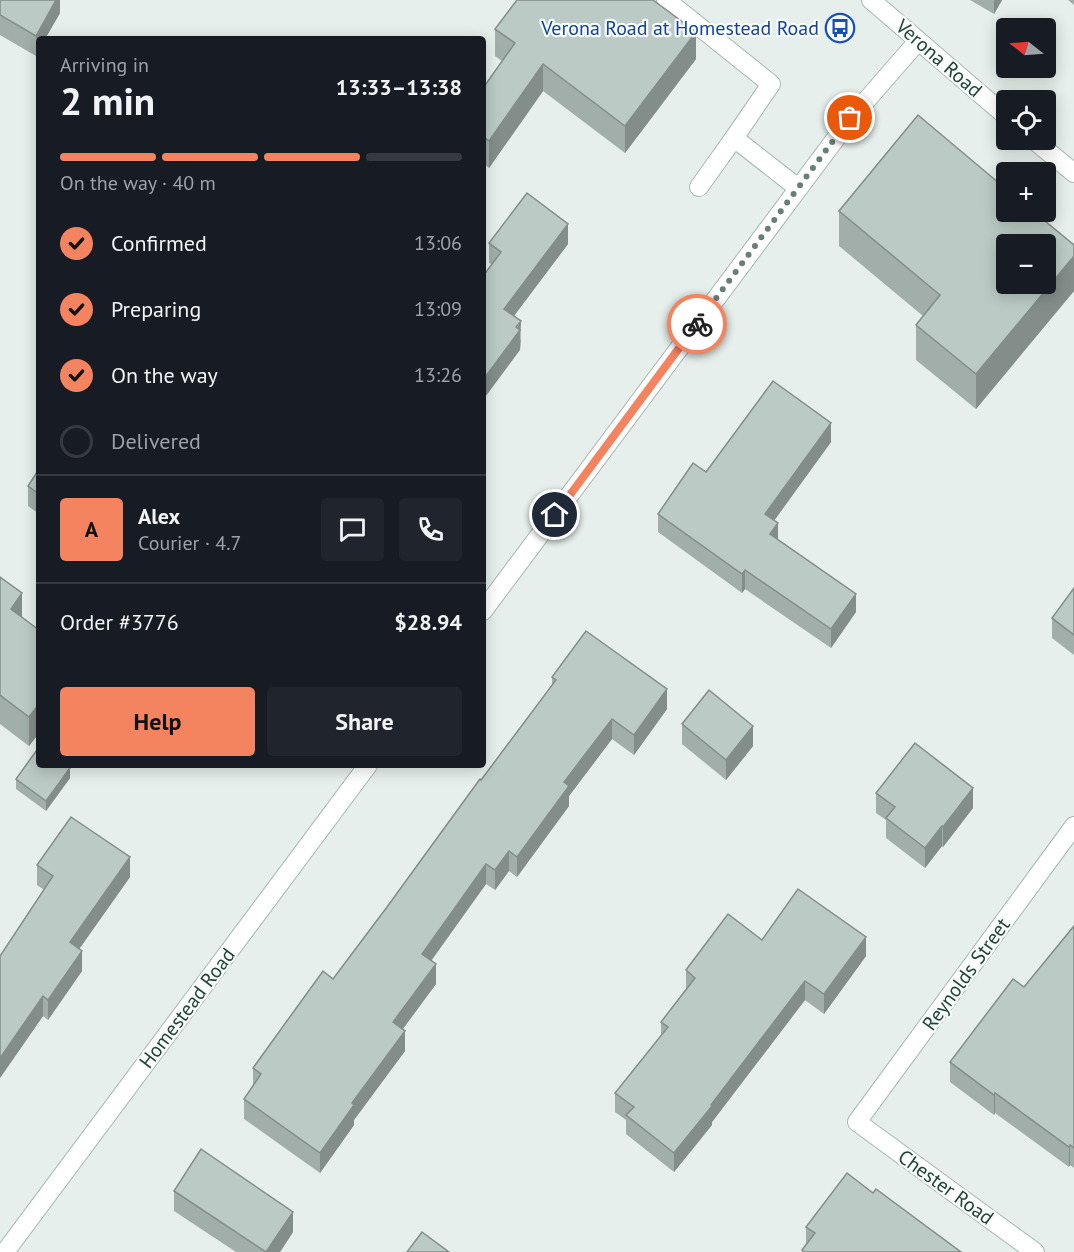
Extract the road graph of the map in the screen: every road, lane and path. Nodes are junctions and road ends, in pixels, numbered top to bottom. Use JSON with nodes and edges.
{"nodes":[{"id":1,"x":666,"y":0,"type":"edge"},
{"id":2,"x":871,"y":0,"type":"edge"},
{"id":3,"x":918,"y":41,"type":"junction"},
{"id":4,"x":996,"y":107,"type":"edge"},
{"id":5,"x":734,"y":138,"type":"junction"},
{"id":6,"x":1046,"y":150,"type":"edge"},
{"id":7,"x":1074,"y":174,"type":"edge"},
{"id":8,"x":699,"y":187,"type":"dead end"},
{"id":9,"x":798,"y":188,"type":"junction"},
{"id":10,"x":486,"y":607,"type":"edge"},
{"id":11,"x":366,"y":768,"type":"edge"},
{"id":12,"x":1074,"y":826,"type":"edge"},
{"id":13,"x":857,"y":1122,"type":"joint"},
{"id":14,"x":10,"y":1246,"type":"edge"},
{"id":15,"x":1035,"y":1252,"type":"edge"}],
"edges":[{"from":1,"to":5,"type":"street"},
{"from":2,"to":3,"type":"street","name":"Verona Road"},
{"from":3,"to":4,"type":"street","name":"Verona Road"},
{"from":3,"to":9,"type":"street"},
{"from":5,"to":8,"type":"street"},
{"from":5,"to":9,"type":"street"},
{"from":6,"to":7,"type":"street"},
{"from":9,"to":10,"type":"street"},
{"from":11,"to":14,"type":"street","name":"Homestead Road"},
{"from":12,"to":13,"type":"street","name":"Reynolds Street"},
{"from":13,"to":15,"type":"street","name":"Chester Road"}]}
